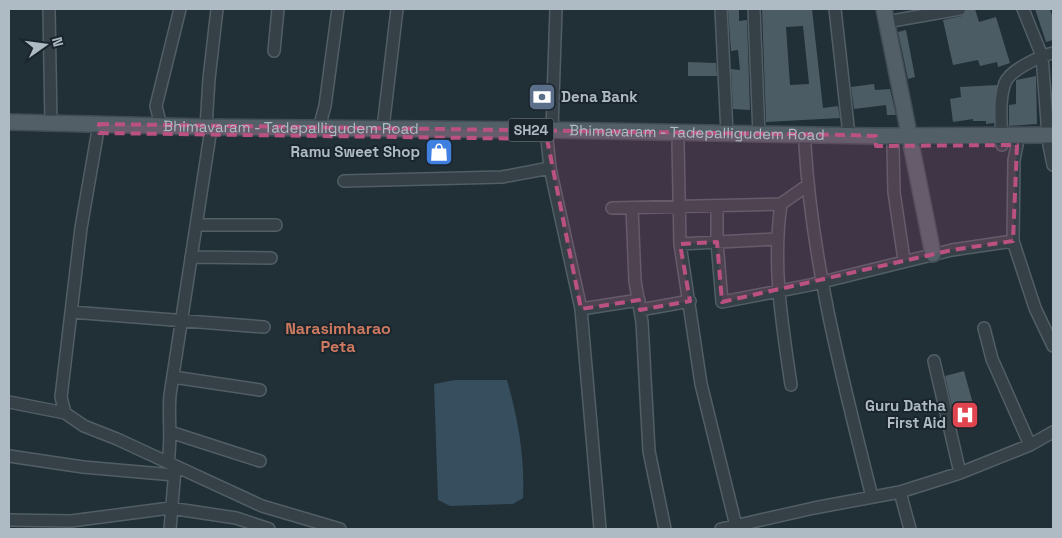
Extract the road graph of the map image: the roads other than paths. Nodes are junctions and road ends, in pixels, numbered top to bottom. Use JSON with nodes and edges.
{"nodes":[{"id":1,"x":49,"y":9,"type":"edge"},
{"id":2,"x":180,"y":9,"type":"edge"},
{"id":3,"x":218,"y":9,"type":"edge"},
{"id":4,"x":278,"y":9,"type":"edge"},
{"id":5,"x":338,"y":9,"type":"edge"},
{"id":6,"x":397,"y":9,"type":"edge"},
{"id":7,"x":556,"y":9,"type":"edge"},
{"id":8,"x":721,"y":9,"type":"edge"},
{"id":9,"x":754,"y":9,"type":"edge"},
{"id":10,"x":835,"y":9,"type":"edge"},
{"id":11,"x":960,"y":9,"type":"edge"},
{"id":12,"x":1023,"y":9,"type":"edge"},
{"id":13,"x":885,"y":16,"type":"edge"},
{"id":14,"x":274,"y":51,"type":"dead end"},
{"id":15,"x":1048,"y":54,"type":"edge"},
{"id":16,"x":9,"y":122,"type":"edge"},
{"id":17,"x":52,"y":123,"type":"junction"},
{"id":18,"x":161,"y":126,"type":"junction"},
{"id":19,"x":319,"y":128,"type":"junction"},
{"id":20,"x":383,"y":128,"type":"junction"},
{"id":21,"x":99,"y":129,"type":"junction"},
{"id":22,"x":208,"y":131,"type":"junction"},
{"id":23,"x":9,"y":132,"type":"edge"},
{"id":24,"x":727,"y":134,"type":"junction"},
{"id":25,"x":550,"y":135,"type":"junction"},
{"id":26,"x":759,"y":135,"type":"junction"},
{"id":27,"x":849,"y":135,"type":"junction"},
{"id":28,"x":1051,"y":140,"type":"edge"},
{"id":29,"x":876,"y":141,"type":"junction"},
{"id":30,"x":911,"y":142,"type":"junction"},
{"id":31,"x":1007,"y":142,"type":"junction"},
{"id":32,"x":678,"y":143,"type":"junction"},
{"id":33,"x":805,"y":145,"type":"junction"},
{"id":34,"x":893,"y":146,"type":"junction"},
{"id":35,"x":1053,"y":165,"type":"edge"},
{"id":36,"x":550,"y":168,"type":"junction"},
{"id":37,"x":344,"y":181,"type":"dead end"},
{"id":38,"x":808,"y":185,"type":"junction"},
{"id":39,"x":781,"y":204,"type":"junction"},
{"id":40,"x":717,"y":206,"type":"junction"},
{"id":41,"x":679,"y":207,"type":"junction"},
{"id":42,"x":612,"y":208,"type":"dead end"},
{"id":43,"x":632,"y":208,"type":"junction"},
{"id":44,"x":196,"y":225,"type":"junction"},
{"id":45,"x":276,"y":225,"type":"dead end"},
{"id":46,"x":776,"y":239,"type":"junction"},
{"id":47,"x":717,"y":242,"type":"junction"},
{"id":48,"x":1014,"y":242,"type":"junction"},
{"id":49,"x":680,"y":244,"type":"junction"},
{"id":50,"x":933,"y":254,"type":"junction"},
{"id":51,"x":191,"y":257,"type":"junction"},
{"id":52,"x":271,"y":258,"type":"dead end"},
{"id":53,"x":904,"y":260,"type":"junction"},
{"id":54,"x":822,"y":282,"type":"junction"},
{"id":55,"x":778,"y":291,"type":"junction"},
{"id":56,"x":690,"y":301,"type":"junction"},
{"id":57,"x":639,"y":305,"type":"junction"},
{"id":58,"x":581,"y":309,"type":"junction"},
{"id":59,"x":72,"y":312,"type":"junction"},
{"id":60,"x":181,"y":321,"type":"junction"},
{"id":61,"x":264,"y":326,"type":"dead end"},
{"id":62,"x":984,"y":328,"type":"dead end"},
{"id":63,"x":1053,"y":346,"type":"edge"},
{"id":64,"x":934,"y":361,"type":"dead end"},
{"id":65,"x":173,"y":377,"type":"junction"},
{"id":66,"x":790,"y":384,"type":"dead end"},
{"id":67,"x":260,"y":390,"type":"dead end"},
{"id":68,"x":9,"y":402,"type":"edge"},
{"id":69,"x":65,"y":413,"type":"junction"},
{"id":70,"x":170,"y":432,"type":"junction"},
{"id":71,"x":1053,"y":432,"type":"edge"},
{"id":72,"x":1030,"y":445,"type":"junction"},
{"id":73,"x":9,"y":456,"type":"edge"},
{"id":74,"x":260,"y":461,"type":"dead end"},
{"id":75,"x":172,"y":467,"type":"junction"},
{"id":76,"x":960,"y":473,"type":"junction"},
{"id":77,"x":900,"y":492,"type":"junction"},
{"id":78,"x":872,"y":497,"type":"junction"},
{"id":79,"x":170,"y":508,"type":"junction"},
{"id":80,"x":9,"y":520,"type":"edge"},
{"id":81,"x":310,"y":525,"type":"edge"},
{"id":82,"x":736,"y":526,"type":"junction"},
{"id":83,"x":170,"y":529,"type":"edge"},
{"id":84,"x":269,"y":529,"type":"edge"},
{"id":85,"x":340,"y":529,"type":"edge"},
{"id":86,"x":600,"y":529,"type":"edge"},
{"id":87,"x":665,"y":529,"type":"edge"},
{"id":88,"x":721,"y":529,"type":"edge"},
{"id":89,"x":910,"y":529,"type":"edge"}],
"edges":[{"from":1,"to":17,"type":"street"},
{"from":2,"to":18,"type":"street"},
{"from":3,"to":22,"type":"street"},
{"from":4,"to":14,"type":"street"},
{"from":5,"to":19,"type":"street"},
{"from":6,"to":20,"type":"street"},
{"from":7,"to":25,"type":"street"},
{"from":8,"to":24,"type":"street"},
{"from":9,"to":26,"type":"street"},
{"from":10,"to":27,"type":"street"},
{"from":11,"to":13,"type":"street"},
{"from":12,"to":15,"type":"street"},
{"from":13,"to":30,"type":"main road"},
{"from":15,"to":28,"type":"street"},
{"from":15,"to":31,"type":"street"},
{"from":16,"to":17,"type":"main road","name":"Bhimavaram - Tadepalligudem Road","number":"SH24"},
{"from":17,"to":21,"type":"main road","name":"Bhimavaram - Tadepalligudem Road","number":"SH24"},
{"from":18,"to":21,"type":"main road","name":"Bhimavaram - Tadepalligudem Road","number":"SH24"},
{"from":18,"to":22,"type":"main road","name":"Bhimavaram - Tadepalligudem Road","number":"SH24"},
{"from":19,"to":20,"type":"main road","name":"Bhimavaram - Tadepalligudem Road","number":"SH24"},
{"from":19,"to":22,"type":"main road","name":"Bhimavaram - Tadepalligudem Road","number":"SH24"},
{"from":20,"to":25,"type":"main road","name":"Bhimavaram - Tadepalligudem Road","number":"SH24"},
{"from":21,"to":22,"type":"main road","number":"SH24"},
{"from":21,"to":23,"type":"main road","number":"SH24"},
{"from":21,"to":59,"type":"street"},
{"from":22,"to":25,"type":"main road","number":"SH24"},
{"from":22,"to":44,"type":"street"},
{"from":24,"to":25,"type":"main road","name":"Bhimavaram - Tadepalligudem Road","number":"SH24"},
{"from":24,"to":26,"type":"main road","name":"Bhimavaram - Tadepalligudem Road","number":"SH24"},
{"from":25,"to":32,"type":"main road","number":"SH24"},
{"from":25,"to":36,"type":"street"},
{"from":26,"to":27,"type":"main road","name":"Bhimavaram - Tadepalligudem Road","number":"SH24"},
{"from":27,"to":29,"type":"main road","name":"Bhimavaram - Tadepalligudem Road","number":"SH24"},
{"from":28,"to":31,"type":"main road","number":"SH24"},
{"from":28,"to":35,"type":"street"},
{"from":29,"to":30,"type":"main road","name":"Bhimavaram - Tadepalligudem Road","number":"SH24"},
{"from":29,"to":33,"type":"main road","number":"SH24"},
{"from":29,"to":34,"type":"main road","number":"SH24"},
{"from":30,"to":31,"type":"main road","number":"SH24"},
{"from":30,"to":34,"type":"main road","number":"SH24"},
{"from":30,"to":50,"type":"main road"},
{"from":31,"to":48,"type":"street"},
{"from":32,"to":33,"type":"main road","number":"SH24"},
{"from":32,"to":41,"type":"street"},
{"from":33,"to":38,"type":"street"},
{"from":34,"to":53,"type":"street"},
{"from":36,"to":37,"type":"street"},
{"from":36,"to":58,"type":"street"},
{"from":38,"to":39,"type":"street"},
{"from":38,"to":54,"type":"street"},
{"from":39,"to":40,"type":"street"},
{"from":39,"to":46,"type":"street"},
{"from":40,"to":41,"type":"street"},
{"from":40,"to":47,"type":"street"},
{"from":41,"to":43,"type":"street"},
{"from":41,"to":49,"type":"street"},
{"from":42,"to":43,"type":"street"},
{"from":43,"to":57,"type":"street"},
{"from":44,"to":45,"type":"street"},
{"from":44,"to":51,"type":"street"},
{"from":46,"to":47,"type":"street"},
{"from":46,"to":55,"type":"street"},
{"from":47,"to":49,"type":"street"},
{"from":47,"to":55,"type":"street"},
{"from":48,"to":50,"type":"street"},
{"from":48,"to":63,"type":"street"},
{"from":49,"to":56,"type":"street"},
{"from":50,"to":53,"type":"street"},
{"from":51,"to":52,"type":"street"},
{"from":51,"to":60,"type":"street"},
{"from":53,"to":54,"type":"street"},
{"from":54,"to":55,"type":"street"},
{"from":54,"to":78,"type":"street"},
{"from":55,"to":66,"type":"street"},
{"from":56,"to":57,"type":"street"},
{"from":56,"to":82,"type":"street"},
{"from":57,"to":58,"type":"street"},
{"from":57,"to":87,"type":"street"},
{"from":58,"to":86,"type":"street"},
{"from":59,"to":60,"type":"street"},
{"from":59,"to":69,"type":"street"},
{"from":60,"to":61,"type":"street"},
{"from":60,"to":65,"type":"street"},
{"from":62,"to":72,"type":"street"},
{"from":64,"to":76,"type":"street"},
{"from":65,"to":67,"type":"street"},
{"from":65,"to":70,"type":"street"},
{"from":68,"to":69,"type":"street"},
{"from":69,"to":75,"type":"street"},
{"from":70,"to":74,"type":"street"},
{"from":70,"to":75,"type":"street"},
{"from":71,"to":72,"type":"street"},
{"from":72,"to":76,"type":"street"},
{"from":73,"to":75,"type":"street"},
{"from":75,"to":79,"type":"street"},
{"from":75,"to":81,"type":"street"},
{"from":76,"to":77,"type":"street"},
{"from":77,"to":78,"type":"street"},
{"from":77,"to":89,"type":"street"},
{"from":78,"to":82,"type":"street"},
{"from":79,"to":80,"type":"street"},
{"from":79,"to":83,"type":"street"},
{"from":79,"to":84,"type":"street"},
{"from":81,"to":85,"type":"street"},
{"from":82,"to":88,"type":"street"}]}
